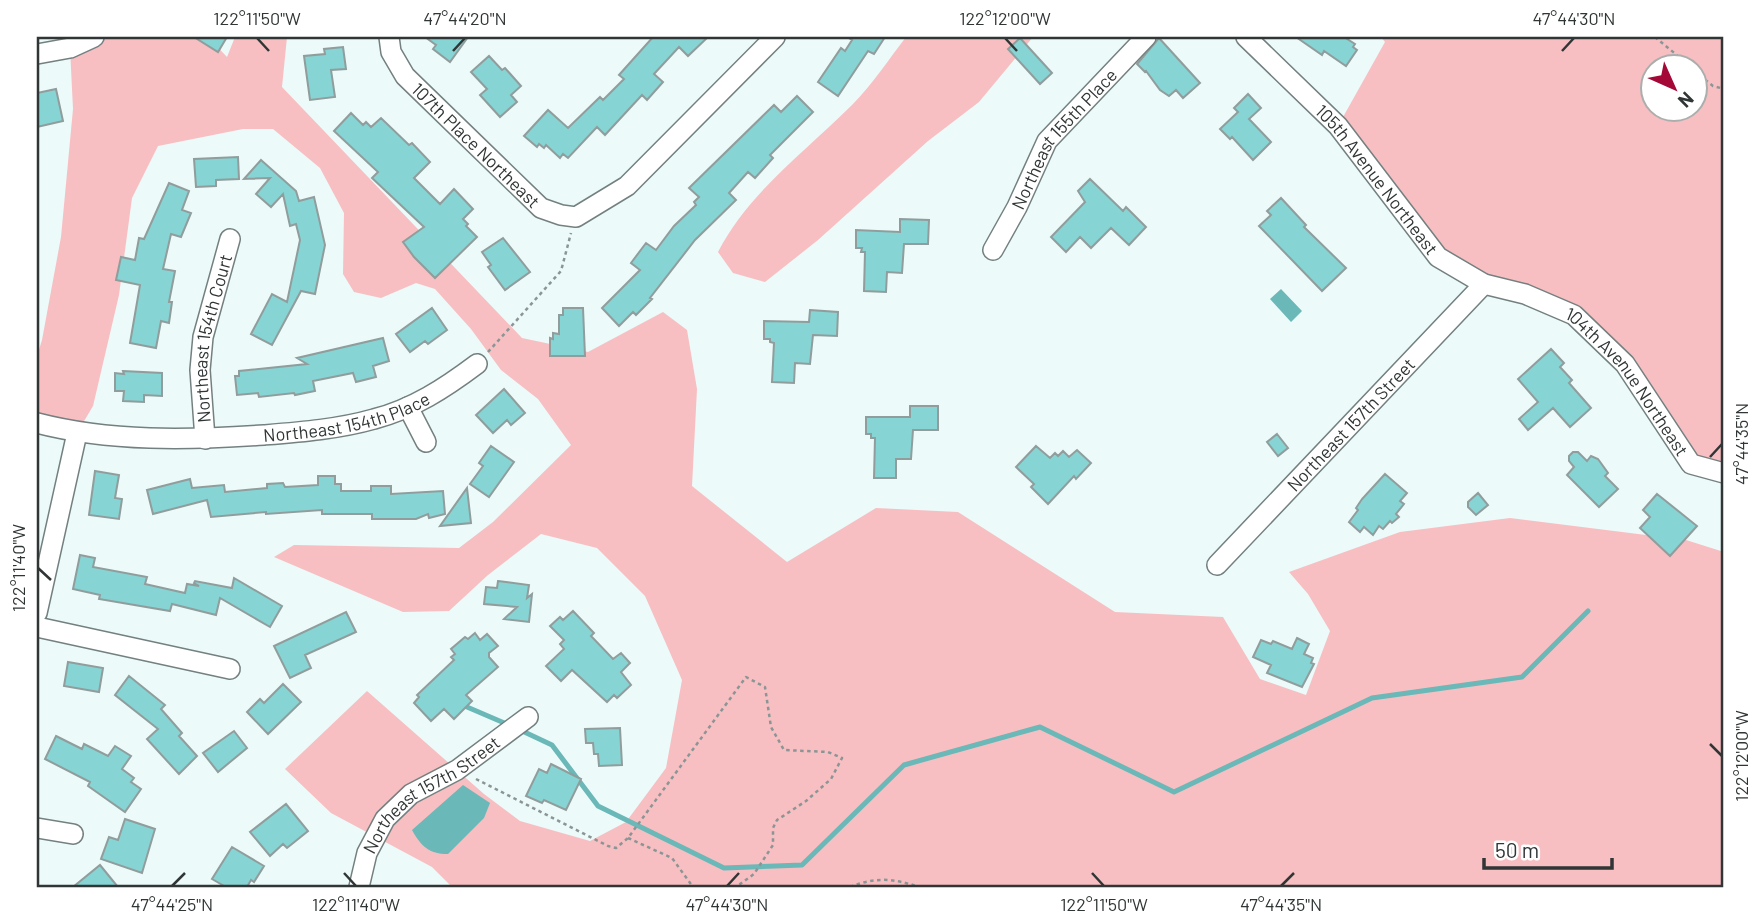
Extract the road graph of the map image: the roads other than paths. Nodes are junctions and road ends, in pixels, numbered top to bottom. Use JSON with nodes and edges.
{"nodes":[{"id":1,"x":94,"y":37,"type":"edge"},
{"id":2,"x":775,"y":37,"type":"edge"},
{"id":3,"x":1146,"y":37,"type":"edge"},
{"id":4,"x":1245,"y":37,"type":"edge"},
{"id":5,"x":390,"y":45,"type":"edge"},
{"id":6,"x":37,"y":54,"type":"edge"},
{"id":7,"x":230,"y":239,"type":"dead end"},
{"id":8,"x":993,"y":250,"type":"dead end"},
{"id":9,"x":1484,"y":284,"type":"junction"},
{"id":10,"x":1525,"y":294,"type":"joint"},
{"id":11,"x":477,"y":364,"type":"road end"},
{"id":12,"x":408,"y":407,"type":"junction"},
{"id":13,"x":37,"y":423,"type":"edge"},
{"id":14,"x":76,"y":433,"type":"junction"},
{"id":15,"x":205,"y":439,"type":"junction"},
{"id":16,"x":426,"y":442,"type":"dead end"},
{"id":17,"x":1724,"y":473,"type":"edge"},
{"id":18,"x":1217,"y":565,"type":"dead end"},
{"id":19,"x":37,"y":613,"type":"edge"},
{"id":20,"x":37,"y":627,"type":"edge"},
{"id":21,"x":230,"y":669,"type":"dead end"},
{"id":22,"x":528,"y":718,"type":"dead end"},
{"id":23,"x":37,"y":828,"type":"edge"},
{"id":24,"x":73,"y":834,"type":"dead end"},
{"id":25,"x":359,"y":887,"type":"edge"}],
"edges":[{"from":1,"to":6,"type":"street"},
{"from":2,"to":5,"type":"street","name":"107th Place Northeast"},
{"from":3,"to":8,"type":"street","name":"Northeast 155th Place"},
{"from":4,"to":9,"type":"street","name":"105th Avenue Northeast"},
{"from":7,"to":15,"type":"street","name":"Northeast 154th Court"},
{"from":9,"to":10,"type":"street","name":"105th Avenue Northeast"},
{"from":9,"to":18,"type":"street","name":"Northeast 157th Street"},
{"from":10,"to":17,"type":"street","name":"104th Avenue Northeast"},
{"from":11,"to":12,"type":"street","name":"Northeast 154th Place"},
{"from":12,"to":15,"type":"street","name":"Northeast 154th Place"},
{"from":12,"to":16,"type":"street"},
{"from":13,"to":14,"type":"street","name":"Northeast 154th Place"},
{"from":14,"to":15,"type":"street","name":"Northeast 154th Place"},
{"from":14,"to":19,"type":"street"},
{"from":20,"to":21,"type":"street"},
{"from":22,"to":25,"type":"street","name":"Northeast 157th Street"},
{"from":23,"to":24,"type":"street"}]}
